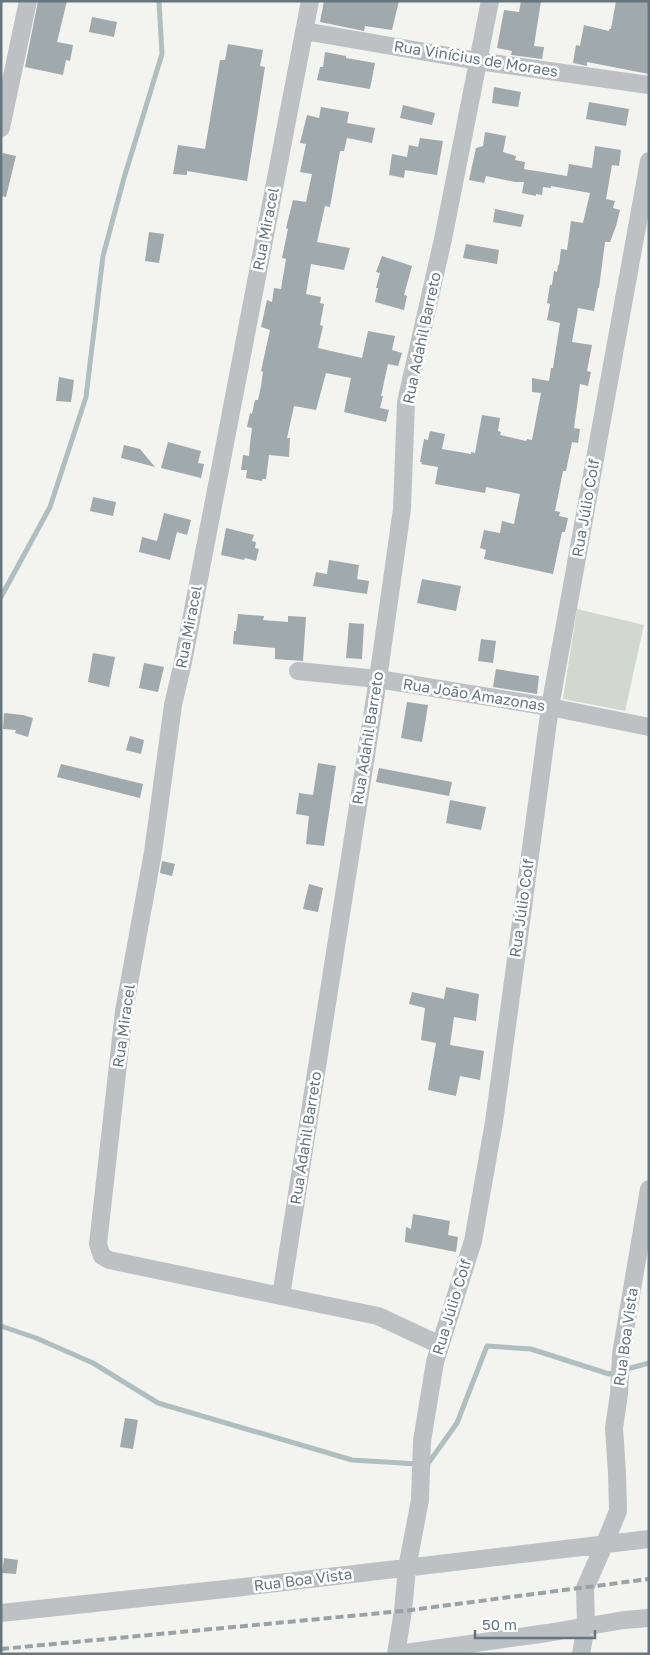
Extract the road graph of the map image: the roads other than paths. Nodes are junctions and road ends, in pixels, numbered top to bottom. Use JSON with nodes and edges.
{"nodes":[{"id":1,"x":28,"y":1,"type":"edge"},
{"id":2,"x":310,"y":1,"type":"edge"},
{"id":3,"x":490,"y":1,"type":"edge"},
{"id":4,"x":304,"y":31,"type":"junction"},
{"id":5,"x":478,"y":62,"type":"junction"},
{"id":6,"x":649,"y":85,"type":"edge"},
{"id":7,"x":1,"y":128,"type":"edge"},
{"id":8,"x":649,"y":161,"type":"edge"},
{"id":9,"x":298,"y":671,"type":"dead end"},
{"id":10,"x":378,"y":679,"type":"junction"},
{"id":11,"x":550,"y":707,"type":"junction"},
{"id":12,"x":649,"y":727,"type":"edge"},
{"id":13,"x":649,"y":1189,"type":"edge"},
{"id":14,"x":281,"y":1296,"type":"junction"},
{"id":15,"x":440,"y":1345,"type":"junction"},
{"id":16,"x":649,"y":1539,"type":"edge"},
{"id":17,"x":605,"y":1543,"type":"junction"},
{"id":18,"x":407,"y":1568,"type":"junction"},
{"id":19,"x":1,"y":1613,"type":"edge"},
{"id":20,"x":649,"y":1618,"type":"edge"},
{"id":21,"x":586,"y":1626,"type":"junction"},
{"id":22,"x":397,"y":1654,"type":"edge"},
{"id":23,"x":581,"y":1654,"type":"edge"}],
"edges":[{"from":1,"to":7,"type":"street"},
{"from":2,"to":4,"type":"street","name":"Rua Miracel"},
{"from":3,"to":5,"type":"street","name":"Rua Adahil Barreto"},
{"from":4,"to":5,"type":"street","name":"Rua Vinícius de Moraes"},
{"from":4,"to":14,"type":"street","name":"Rua Miracel"},
{"from":5,"to":6,"type":"street","name":"Rua Vinícius de Moraes"},
{"from":5,"to":10,"type":"street","name":"Rua Adahil Barreto"},
{"from":8,"to":11,"type":"street","name":"Rua Júlio Colf"},
{"from":9,"to":10,"type":"street","name":"Rua João Amazonas"},
{"from":10,"to":11,"type":"street","name":"Rua João Amazonas"},
{"from":10,"to":14,"type":"street","name":"Rua Adahil Barreto"},
{"from":11,"to":12,"type":"street","name":"Rua João Amazonas"},
{"from":11,"to":15,"type":"street","name":"Rua Júlio Colf"},
{"from":13,"to":17,"type":"street","name":"Rua Boa Vista"},
{"from":14,"to":15,"type":"street"},
{"from":15,"to":18,"type":"street","name":"Rua Júlio Colf"},
{"from":16,"to":17,"type":"street","name":"Rua Boa Vista"},
{"from":17,"to":18,"type":"street","name":"Rua Boa Vista"},
{"from":17,"to":21,"type":"street","name":"Rua Boa Vista"},
{"from":18,"to":19,"type":"street","name":"Rua Boa Vista"},
{"from":18,"to":22,"type":"street","name":"Rua Júlio Colf"},
{"from":20,"to":21,"type":"street"},
{"from":21,"to":22,"type":"street"},
{"from":21,"to":23,"type":"street","name":"Rua Boa Vista"}]}
